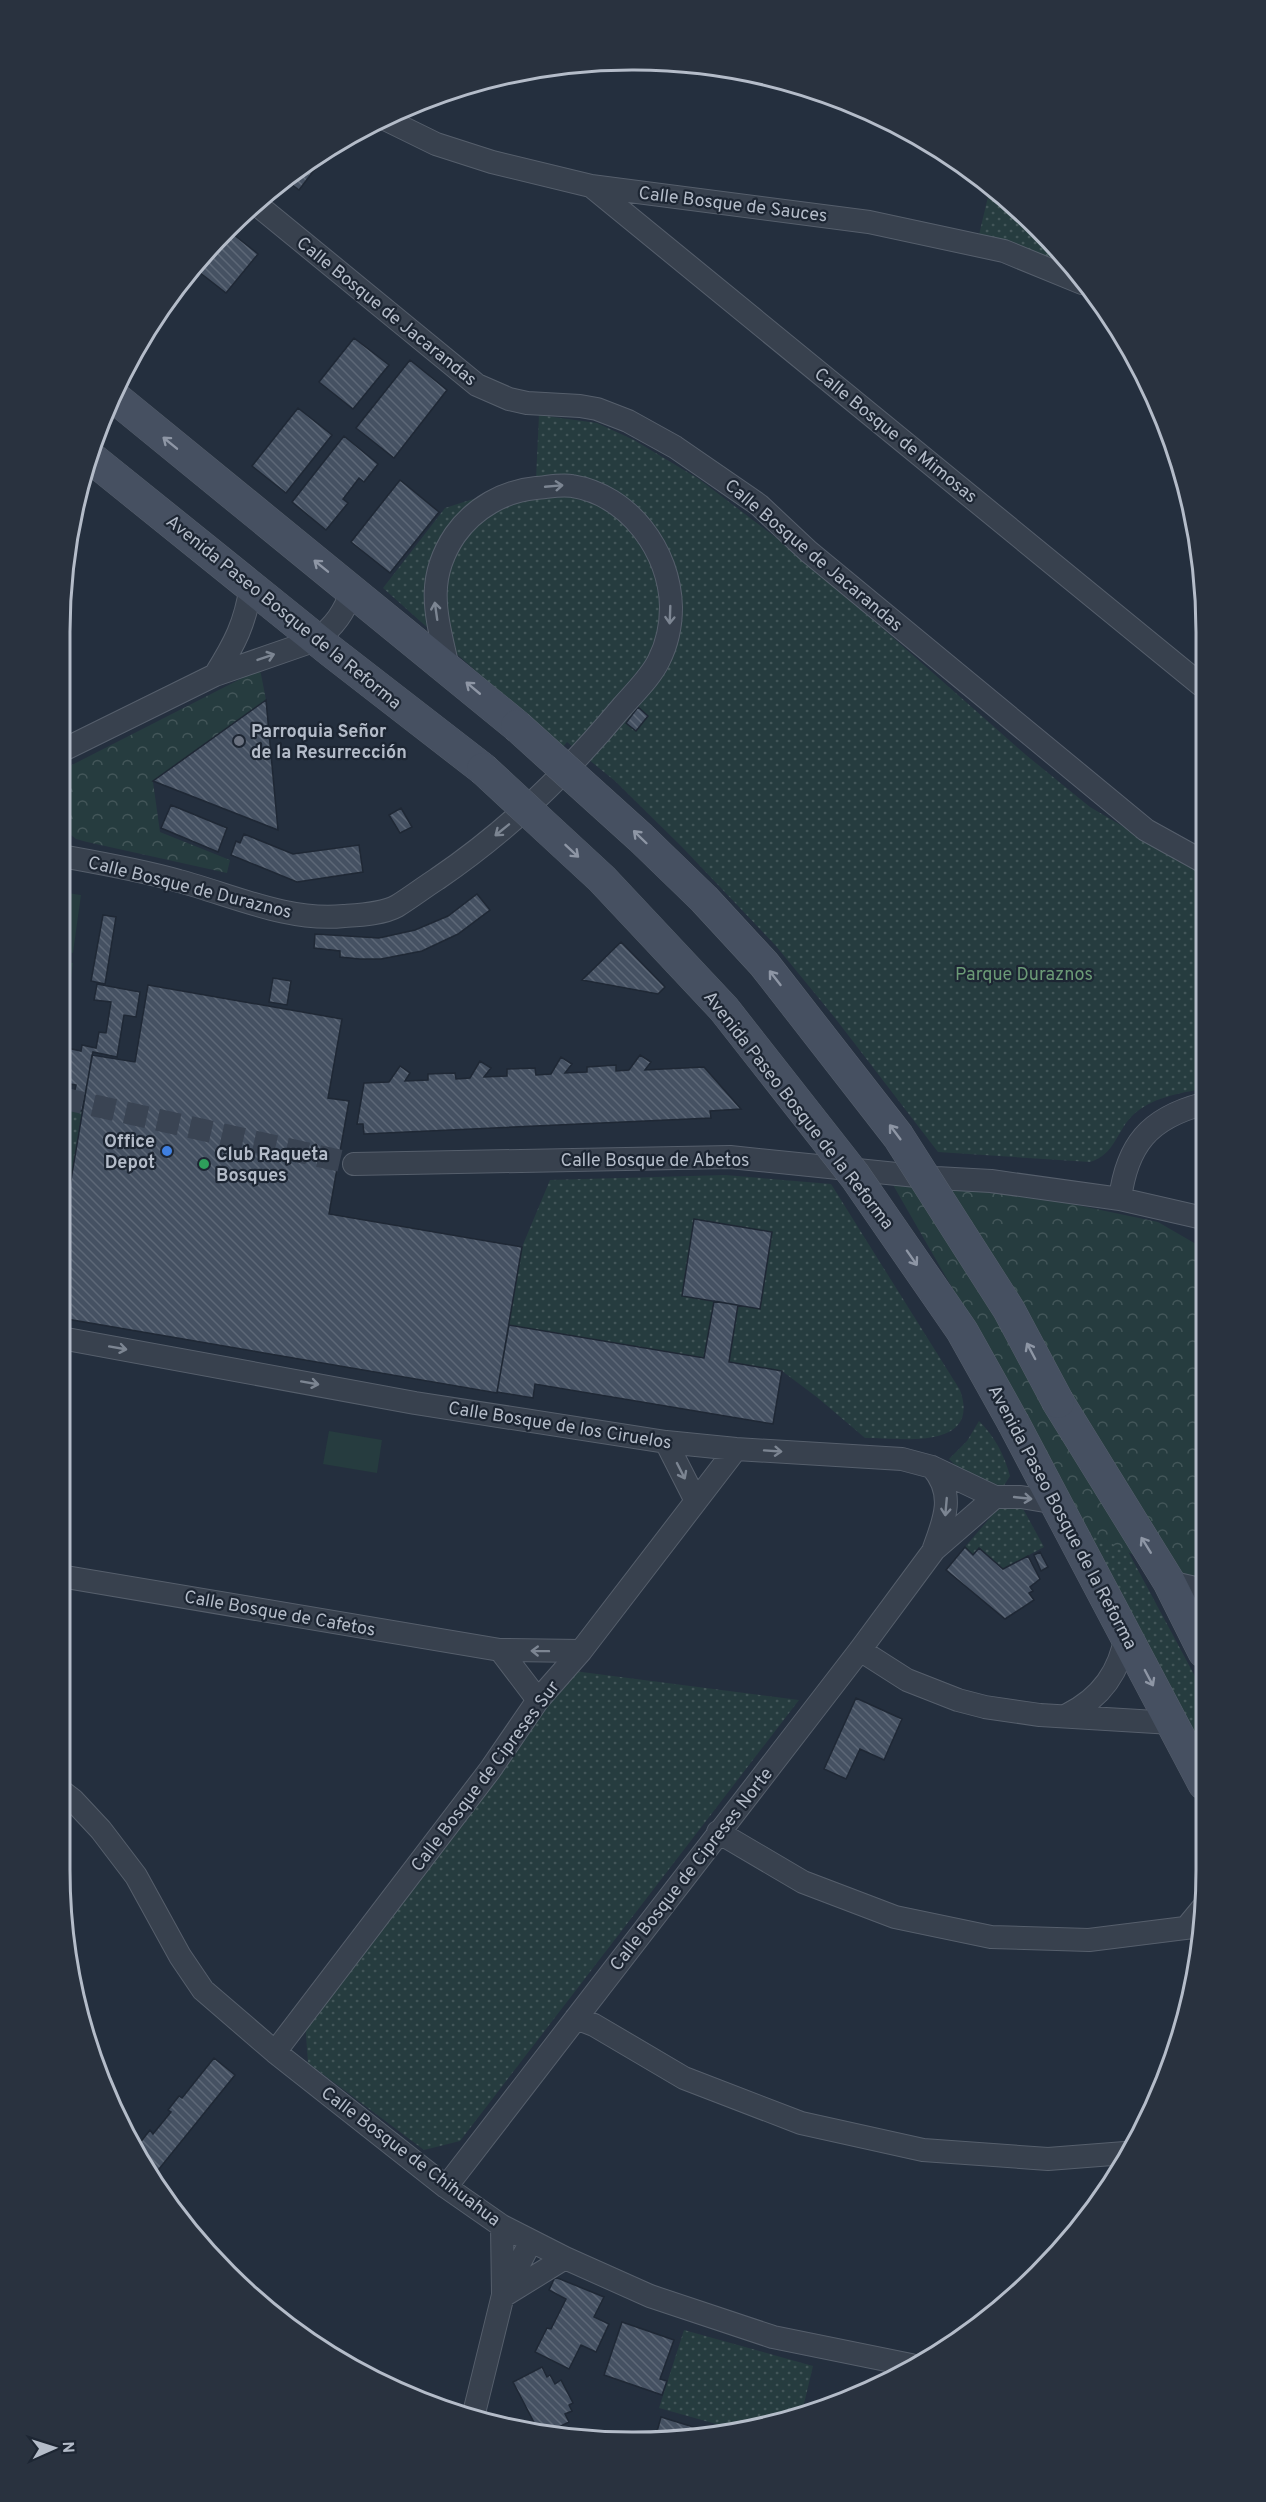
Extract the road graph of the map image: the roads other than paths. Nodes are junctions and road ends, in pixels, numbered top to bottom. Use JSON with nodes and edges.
{"nodes":[{"id":1,"x":395,"y":124,"type":"edge"},
{"id":2,"x":591,"y":186,"type":"junction"},
{"id":3,"x":263,"y":209,"type":"edge"},
{"id":4,"x":1068,"y":277,"type":"edge"},
{"id":5,"x":120,"y":402,"type":"edge"},
{"id":6,"x":97,"y":463,"type":"edge"},
{"id":7,"x":251,"y":586,"type":"junction"},
{"id":8,"x":352,"y":591,"type":"junction"},
{"id":9,"x":316,"y":640,"type":"junction"},
{"id":10,"x":448,"y":668,"type":"junction"},
{"id":11,"x":215,"y":675,"type":"junction"},
{"id":12,"x":1196,"y":680,"type":"edge"},
{"id":13,"x":70,"y":747,"type":"edge"},
{"id":14,"x":1196,"y":853,"type":"edge"},
{"id":15,"x":70,"y":857,"type":"edge"},
{"id":16,"x":1196,"y":1106,"type":"edge"},
{"id":17,"x":354,"y":1164,"type":"tunnel mouth"},
{"id":18,"x":1120,"y":1199,"type":"junction"},
{"id":19,"x":1196,"y":1216,"type":"edge"},
{"id":20,"x":70,"y":1340,"type":"edge"},
{"id":21,"x":666,"y":1442,"type":"junction"},
{"id":22,"x":736,"y":1449,"type":"junction"},
{"id":23,"x":932,"y":1467,"type":"junction"},
{"id":24,"x":995,"y":1497,"type":"junction"},
{"id":25,"x":696,"y":1501,"type":"junction"},
{"id":26,"x":1057,"y":1503,"type":"junction"},
{"id":27,"x":934,"y":1550,"type":"junction"},
{"id":28,"x":70,"y":1578,"type":"edge"},
{"id":29,"x":1168,"y":1582,"type":"junction"},
{"id":30,"x":1196,"y":1588,"type":"edge"},
{"id":31,"x":1126,"y":1634,"type":"junction"},
{"id":32,"x":1196,"y":1636,"type":"edge"},
{"id":33,"x":500,"y":1650,"type":"junction"},
{"id":34,"x":860,"y":1650,"type":"junction"},
{"id":35,"x":581,"y":1652,"type":"junction"},
{"id":36,"x":538,"y":1700,"type":"junction"},
{"id":37,"x":1067,"y":1715,"type":"junction"},
{"id":38,"x":1172,"y":1723,"type":"junction"},
{"id":39,"x":1196,"y":1769,"type":"edge"},
{"id":40,"x":70,"y":1798,"type":"edge"},
{"id":41,"x":718,"y":1832,"type":"junction"},
{"id":42,"x":1192,"y":1927,"type":"edge"},
{"id":43,"x":576,"y":2018,"type":"junction"},
{"id":44,"x":274,"y":2052,"type":"junction"},
{"id":45,"x":1118,"y":2154,"type":"edge"},
{"id":46,"x":446,"y":2187,"type":"junction"},
{"id":47,"x":502,"y":2226,"type":"junction"},
{"id":48,"x":531,"y":2241,"type":"junction"},
{"id":49,"x":565,"y":2258,"type":"junction"},
{"id":50,"x":503,"y":2295,"type":"junction"},
{"id":51,"x":901,"y":2363,"type":"edge"},
{"id":52,"x":475,"y":2409,"type":"edge"}],
"edges":[{"from":1,"to":2,"type":"street","name":"Calle Bosque de Sauces"},
{"from":2,"to":4,"type":"street","name":"Calle Bosque de Sauces"},
{"from":2,"to":12,"type":"street","name":"Calle Bosque de Mimosas"},
{"from":3,"to":14,"type":"street","name":"Calle Bosque de Jacarandas"},
{"from":8,"to":5,"type":"main road","one_way":true},
{"from":6,"to":7,"type":"main road","name":"Avenida Paseo Bosque de la Reforma"},
{"from":7,"to":9,"type":"main road","name":"Avenida Paseo Bosque de la Reforma"},
{"from":7,"to":11,"type":"street"},
{"from":8,"to":9,"type":"street"},
{"from":8,"to":10,"type":"main road"},
{"from":11,"to":9,"type":"street","one_way":true},
{"from":9,"to":26,"type":"main road","name":"Avenida Paseo Bosque de la Reforma","one_way":true,"bridge":true},
{"from":10,"to":15,"type":"street","name":"Calle Bosque de Duraznos","one_way":true},
{"from":29,"to":10,"type":"main road","one_way":true,"bridge":true},
{"from":11,"to":13,"type":"street"},
{"from":16,"to":18,"type":"street"},
{"from":17,"to":18,"type":"street","name":"Calle Bosque de Abetos"},
{"from":18,"to":19,"type":"street","name":"Calle Bosque de Abetos"},
{"from":20,"to":21,"type":"street","name":"Calle Bosque de los Ciruelos","one_way":true},
{"from":21,"to":22,"type":"street","name":"Calle Bosque de los Ciruelos"},
{"from":21,"to":25,"type":"street","one_way":true},
{"from":22,"to":23,"type":"street","name":"Calle Bosque de los Ciruelos","one_way":true},
{"from":22,"to":25,"type":"street","name":"Calle Bosque de Cipreses Sur"},
{"from":23,"to":24,"type":"street","name":"Calle Bosque de los Ciruelos"},
{"from":23,"to":27,"type":"street","name":"Calle Bosque de Cipreses Norte","one_way":true},
{"from":24,"to":26,"type":"street","name":"Calle Bosque de los Ciruelos","one_way":true},
{"from":24,"to":27,"type":"street","name":"Calle Bosque de Cipreses Norte"},
{"from":25,"to":35,"type":"street","name":"Calle Bosque de Cipreses Sur"},
{"from":26,"to":31,"type":"main road","name":"Avenida Paseo Bosque de la Reforma"},
{"from":27,"to":34,"type":"street","name":"Calle Bosque de Cipreses Norte"},
{"from":28,"to":33,"type":"street","name":"Calle Bosque de Cafetos"},
{"from":29,"to":30,"type":"street"},
{"from":29,"to":32,"type":"main road"},
{"from":31,"to":37,"type":"street"},
{"from":31,"to":38,"type":"main road","name":"Avenida Paseo Bosque de la Reforma","one_way":true},
{"from":35,"to":33,"type":"street","name":"Calle Bosque de Cafetos","one_way":true},
{"from":33,"to":36,"type":"street"},
{"from":34,"to":37,"type":"street"},
{"from":34,"to":41,"type":"street","name":"Calle Bosque de Cipreses Norte"},
{"from":35,"to":36,"type":"street","name":"Calle Bosque de Cipreses Sur"},
{"from":36,"to":44,"type":"street","name":"Calle Bosque de Cipreses Sur"},
{"from":37,"to":38,"type":"street"},
{"from":38,"to":39,"type":"main road","name":"Avenida Paseo Bosque de la Reforma"},
{"from":40,"to":44,"type":"street","name":"Calle Bosque de Chihuahua"},
{"from":41,"to":42,"type":"street"},
{"from":41,"to":43,"type":"street","name":"Calle Bosque de Cipreses Norte"},
{"from":43,"to":45,"type":"street"},
{"from":43,"to":46,"type":"street","name":"Calle Bosque de Cipreses Norte"},
{"from":44,"to":46,"type":"street","name":"Calle Bosque de Chihuahua"},
{"from":46,"to":47,"type":"street","name":"Calle Bosque de Chihuahua"},
{"from":47,"to":48,"type":"street","name":"Calle Bosque de Chihuahua"},
{"from":47,"to":50,"type":"street"},
{"from":48,"to":49,"type":"street","name":"Calle Bosque de Chihuahua"},
{"from":48,"to":50,"type":"street"},
{"from":49,"to":50,"type":"street"},
{"from":49,"to":51,"type":"street","name":"Calle Bosque de Chihuahua"},
{"from":50,"to":52,"type":"street"}]}
